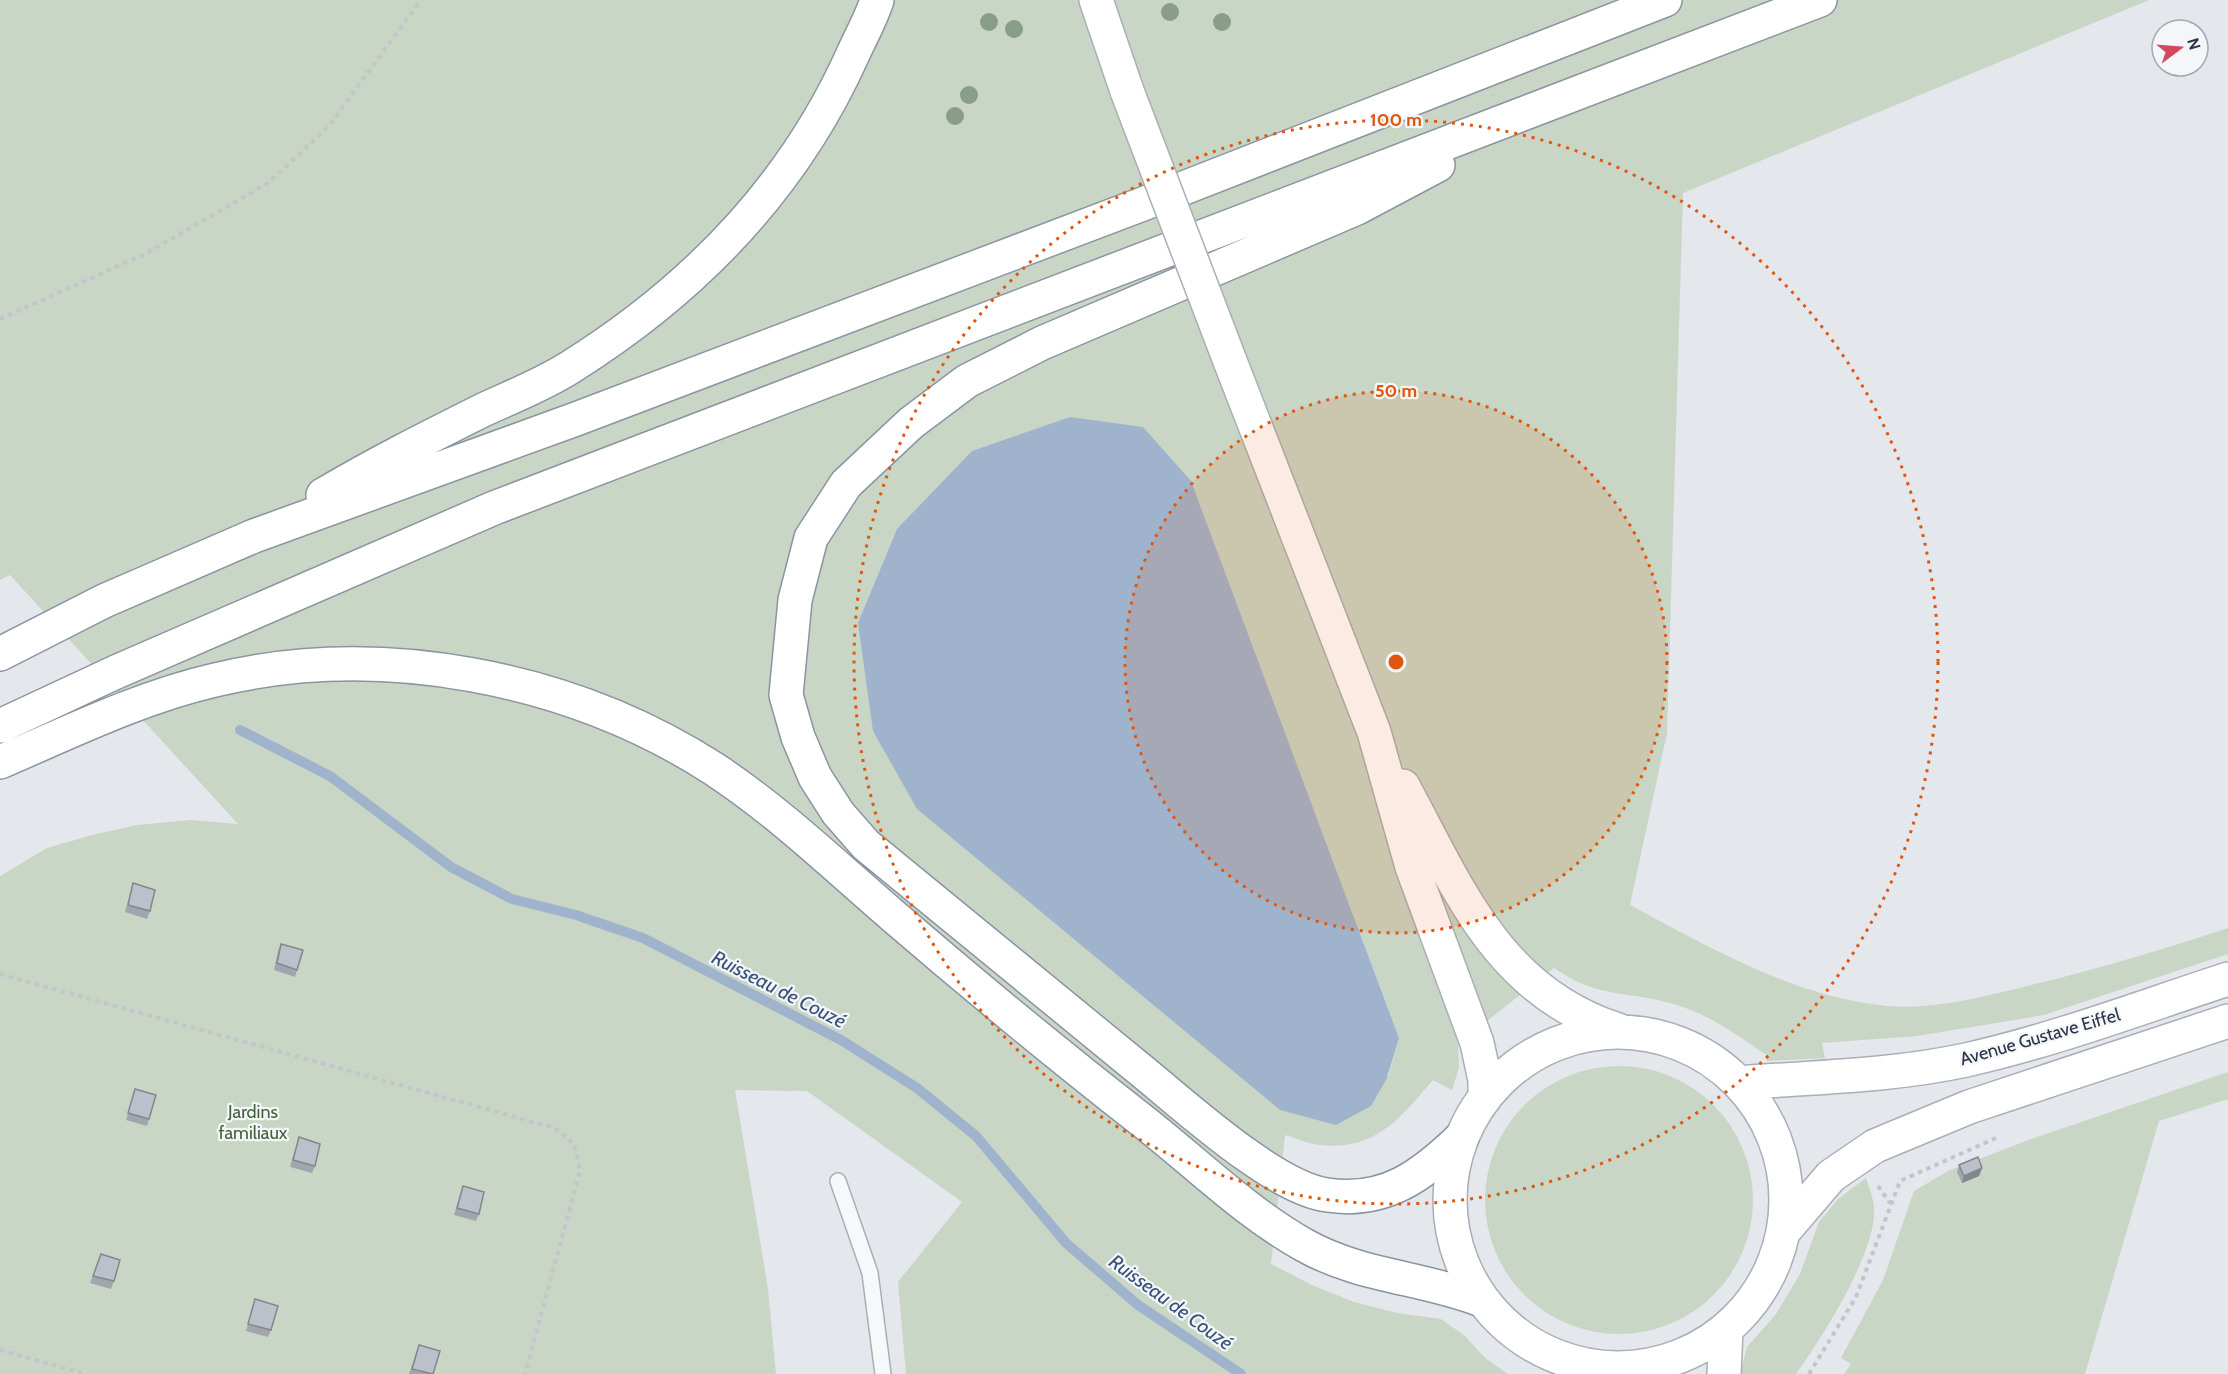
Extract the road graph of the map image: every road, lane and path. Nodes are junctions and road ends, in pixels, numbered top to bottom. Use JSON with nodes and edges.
{"nodes":[{"id":1,"x":421,"y":0,"type":"edge"},
{"id":2,"x":876,"y":0,"type":"edge"},
{"id":3,"x":1096,"y":0,"type":"edge"},
{"id":4,"x":1665,"y":0,"type":"edge"},
{"id":5,"x":1820,"y":0,"type":"edge"},
{"id":6,"x":1509,"y":119,"type":"junction"},
{"id":7,"x":0,"y":319,"type":"edge"},
{"id":8,"x":254,"y":536,"type":"junction"},
{"id":9,"x":0,"y":654,"type":"edge"},
{"id":10,"x":0,"y":726,"type":"edge"},
{"id":11,"x":1374,"y":732,"type":"junction"},
{"id":12,"x":0,"y":762,"type":"edge"},
{"id":13,"x":0,"y":974,"type":"edge"},
{"id":14,"x":2228,"y":979,"type":"edge"},
{"id":15,"x":2228,"y":1021,"type":"edge"},
{"id":16,"x":1625,"y":1032,"type":"junction"},
{"id":17,"x":1739,"y":1083,"type":"junction"},
{"id":18,"x":1485,"y":1097,"type":"junction"},
{"id":19,"x":2001,"y":1136,"type":"dead end"},
{"id":20,"x":1462,"y":1137,"type":"junction"},
{"id":21,"x":838,"y":1181,"type":"dead end"},
{"id":22,"x":1784,"y":1231,"type":"junction"},
{"id":23,"x":1481,"y":1300,"type":"junction"},
{"id":24,"x":1726,"y":1329,"type":"junction"},
{"id":25,"x":0,"y":1350,"type":"edge"},
{"id":26,"x":1632,"y":1371,"type":"edge"},
{"id":27,"x":85,"y":1374,"type":"edge"},
{"id":28,"x":525,"y":1374,"type":"edge"},
{"id":29,"x":883,"y":1374,"type":"edge"},
{"id":30,"x":1724,"y":1374,"type":"edge"},
{"id":31,"x":1809,"y":1374,"type":"edge"}],
"edges":[{"from":1,"to":7,"type":"path"},
{"from":2,"to":8,"type":"main road"},
{"from":3,"to":11,"type":"main road","bridge":true},
{"from":4,"to":8,"type":"main road"},
{"from":5,"to":6,"type":"main road"},
{"from":6,"to":10,"type":"main road"},
{"from":6,"to":20,"type":"main road"},
{"from":8,"to":9,"type":"main road"},
{"from":11,"to":16,"type":"main road"},
{"from":11,"to":18,"type":"main road"},
{"from":12,"to":23,"type":"main road"},
{"from":13,"to":28,"type":"path"},
{"from":14,"to":17,"type":"main road","name":"Avenue Gustave Eiffel"},
{"from":15,"to":22,"type":"main road"},
{"from":16,"to":17,"type":"main road"},
{"from":16,"to":18,"type":"main road"},
{"from":17,"to":22,"type":"main road"},
{"from":18,"to":20,"type":"main road"},
{"from":19,"to":31,"type":"path"},
{"from":20,"to":23,"type":"main road"},
{"from":21,"to":29,"type":"lane"},
{"from":22,"to":24,"type":"main road"},
{"from":23,"to":26,"type":"main road"},
{"from":24,"to":26,"type":"main road"},
{"from":24,"to":30,"type":"main road"},
{"from":25,"to":27,"type":"path"}]}
